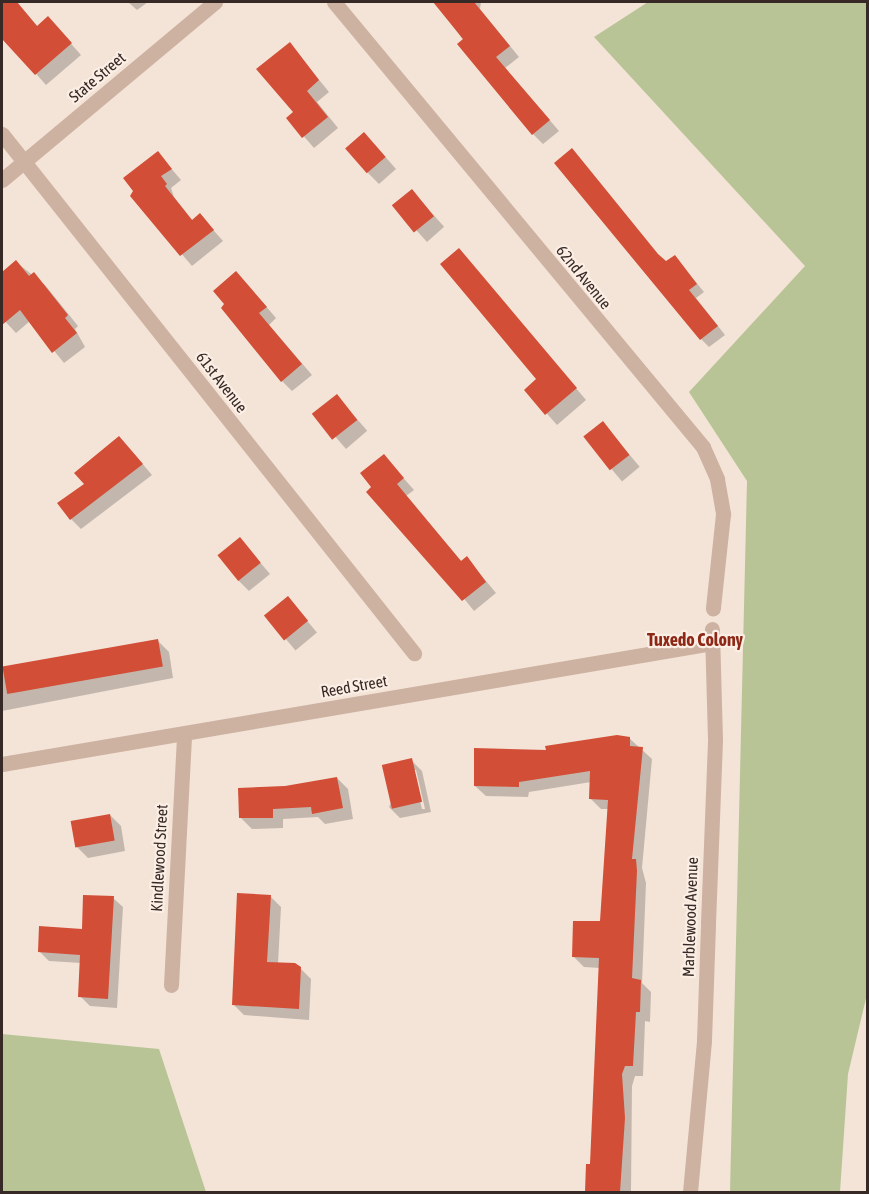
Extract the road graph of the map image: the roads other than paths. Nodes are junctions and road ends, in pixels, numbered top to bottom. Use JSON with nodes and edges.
{"nodes":[{"id":1,"x":215,"y":2,"type":"edge"},
{"id":2,"x":334,"y":2,"type":"edge"},
{"id":3,"x":2,"y":134,"type":"edge"},
{"id":4,"x":24,"y":160,"type":"junction"},
{"id":5,"x":2,"y":180,"type":"edge"},
{"id":6,"x":713,"y":608,"type":"dead end"},
{"id":7,"x":712,"y":636,"type":"joint"},
{"id":8,"x":414,"y":653,"type":"dead end"},
{"id":9,"x":183,"y":733,"type":"junction"},
{"id":10,"x":2,"y":764,"type":"edge"},
{"id":11,"x":171,"y":985,"type":"dead end"},
{"id":12,"x":690,"y":1192,"type":"edge"}],
"edges":[{"from":1,"to":4,"type":"street","name":"State Street"},
{"from":2,"to":6,"type":"street","name":"62nd Avenue"},
{"from":3,"to":4,"type":"street","name":"61st Avenue"},
{"from":4,"to":5,"type":"street","name":"State Street"},
{"from":4,"to":8,"type":"street","name":"61st Avenue"},
{"from":7,"to":9,"type":"street","name":"Reed Street"},
{"from":7,"to":12,"type":"street","name":"Marblewood Avenue"},
{"from":9,"to":10,"type":"street","name":"Reed Street"},
{"from":9,"to":11,"type":"street","name":"Kindlewood Street"}]}
